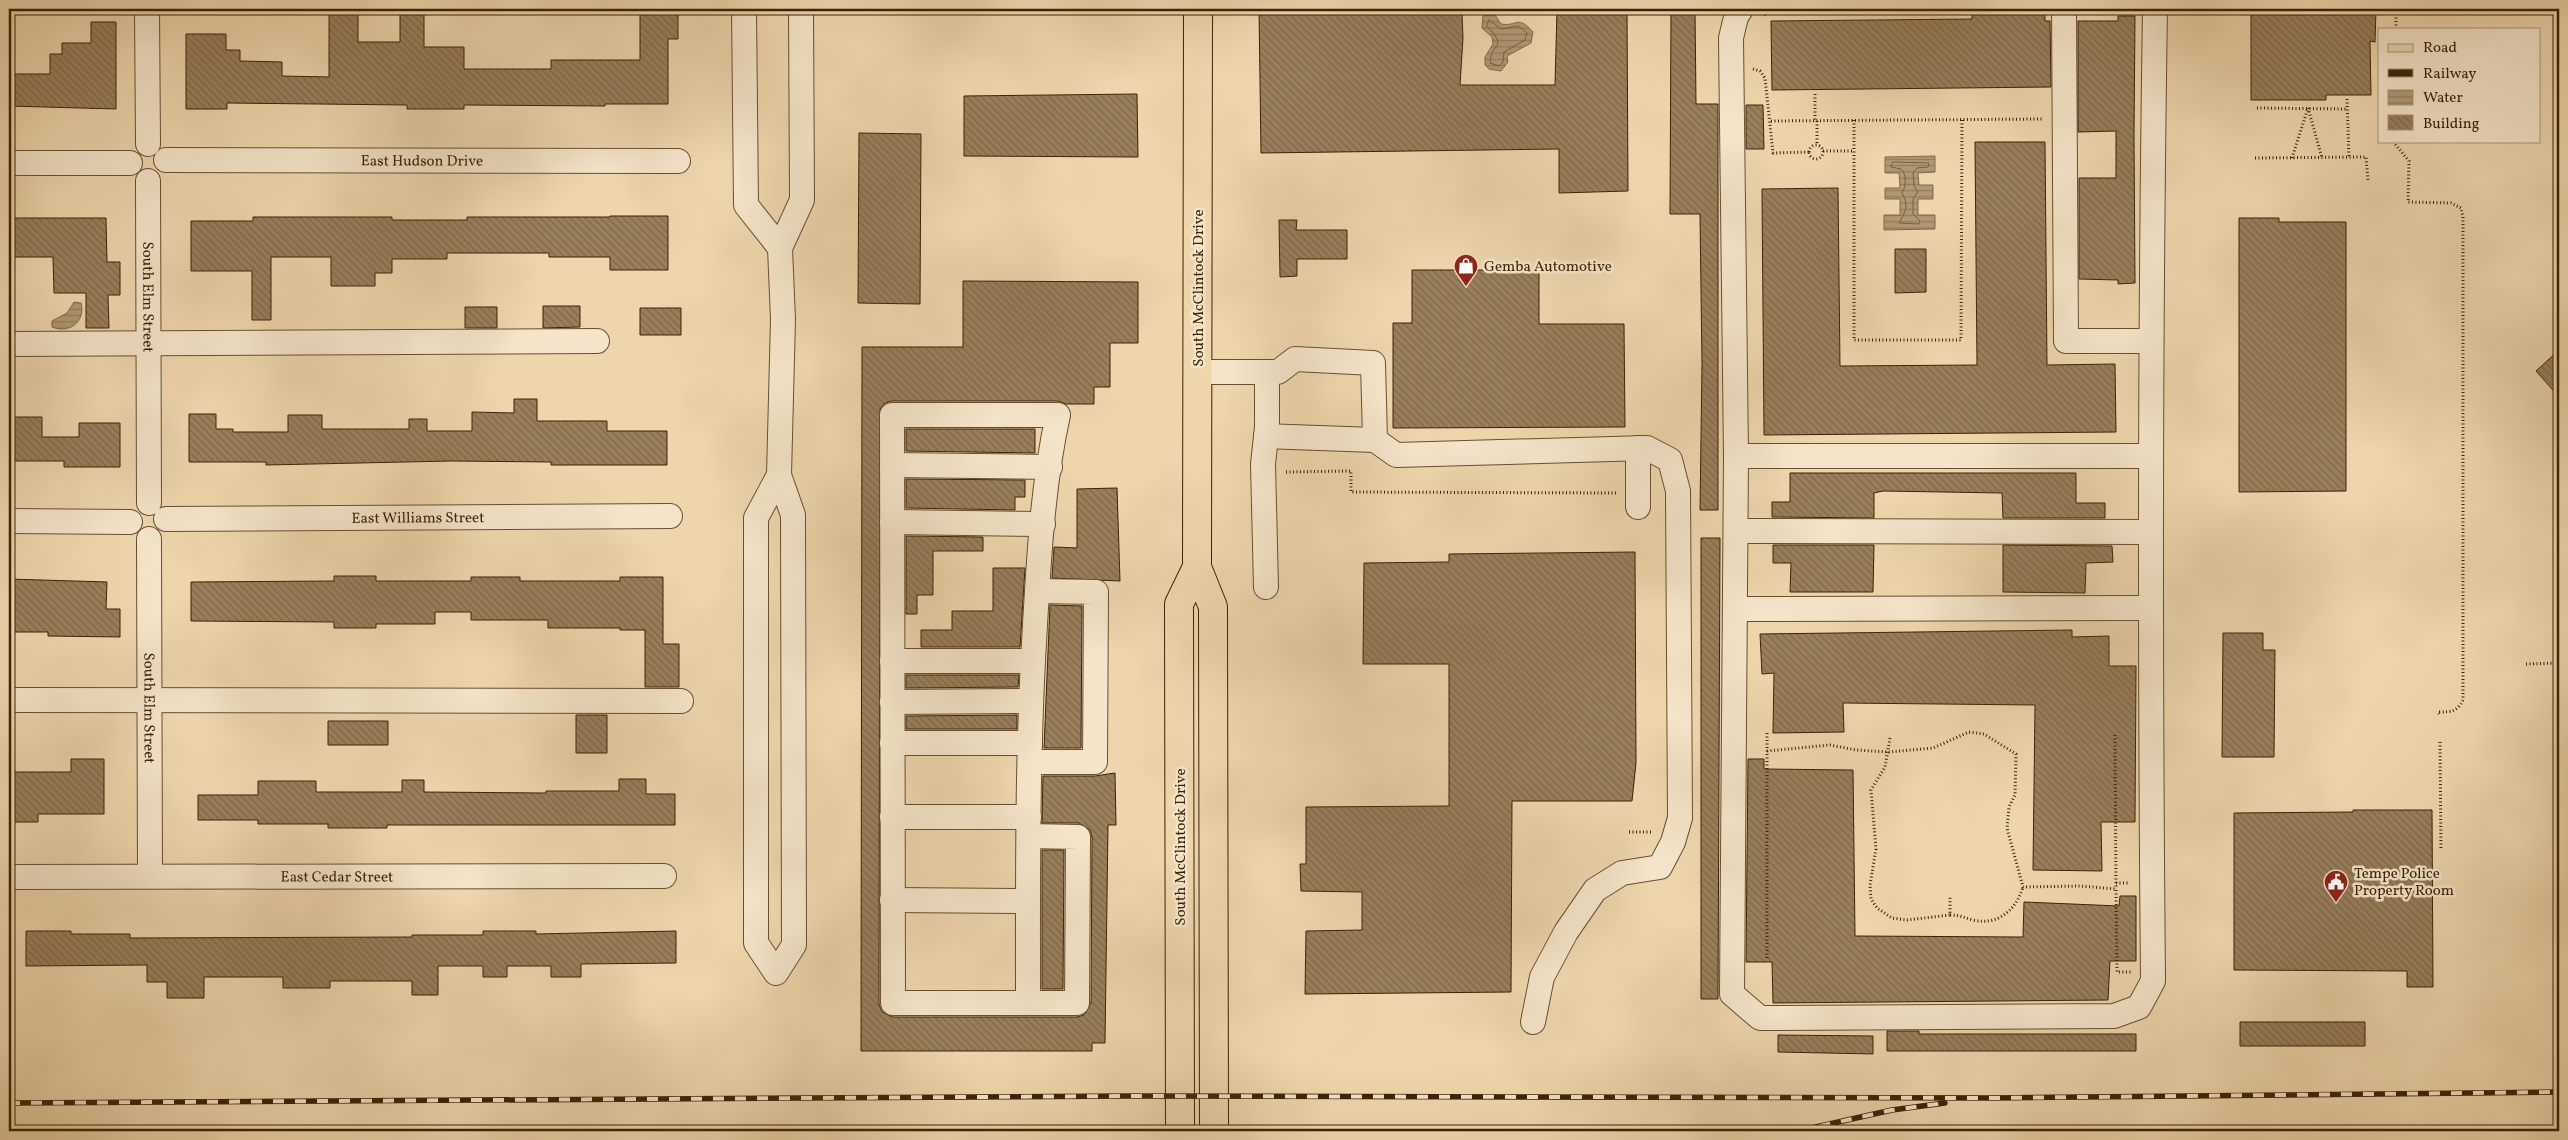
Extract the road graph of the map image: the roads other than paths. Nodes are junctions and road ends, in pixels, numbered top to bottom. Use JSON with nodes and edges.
{"nodes":[{"id":1,"x":147,"y":9,"type":"edge"},
{"id":2,"x":744,"y":9,"type":"edge"},
{"id":3,"x":801,"y":9,"type":"edge"},
{"id":4,"x":1198,"y":9,"type":"edge"},
{"id":5,"x":2064,"y":9,"type":"edge"},
{"id":6,"x":2155,"y":9,"type":"edge"},
{"id":7,"x":1749,"y":15,"type":"edge"},
{"id":8,"x":148,"y":144,"type":"junction"},
{"id":9,"x":166,"y":160,"type":"junction"},
{"id":10,"x":678,"y":161,"type":"dead end"},
{"id":11,"x":9,"y":163,"type":"edge"},
{"id":12,"x":130,"y":163,"type":"junction"},
{"id":13,"x":148,"y":180,"type":"junction"},
{"id":14,"x":780,"y":248,"type":"junction"},
{"id":15,"x":597,"y":341,"type":"dead end"},
{"id":16,"x":2150,"y":341,"type":"junction"},
{"id":17,"x":9,"y":344,"type":"edge"},
{"id":18,"x":148,"y":345,"type":"junction"},
{"id":19,"x":1198,"y":372,"type":"junction"},
{"id":20,"x":1267,"y":372,"type":"junction"},
{"id":21,"x":1266,"y":436,"type":"junction"},
{"id":22,"x":1375,"y":440,"type":"junction"},
{"id":23,"x":1638,"y":448,"type":"junction"},
{"id":24,"x":1736,"y":456,"type":"junction"},
{"id":25,"x":2151,"y":456,"type":"junction"},
{"id":26,"x":892,"y":465,"type":"junction"},
{"id":27,"x":1050,"y":467,"type":"junction"},
{"id":28,"x":779,"y":475,"type":"junction"},
{"id":29,"x":1638,"y":500,"type":"road end"},
{"id":30,"x":149,"y":503,"type":"junction"},
{"id":31,"x":670,"y":516,"type":"dead end"},
{"id":32,"x":166,"y":519,"type":"junction"},
{"id":33,"x":9,"y":521,"type":"edge"},
{"id":34,"x":130,"y":522,"type":"junction"},
{"id":35,"x":892,"y":522,"type":"junction"},
{"id":36,"x":1043,"y":524,"type":"junction"},
{"id":37,"x":1736,"y":531,"type":"junction"},
{"id":38,"x":2150,"y":532,"type":"junction"},
{"id":39,"x":149,"y":539,"type":"junction"},
{"id":40,"x":1197,"y":567,"type":"junction"},
{"id":41,"x":1266,"y":587,"type":"dead end"},
{"id":42,"x":1037,"y":591,"type":"junction"},
{"id":43,"x":2149,"y":608,"type":"junction"},
{"id":44,"x":1735,"y":610,"type":"junction"},
{"id":45,"x":892,"y":661,"type":"junction"},
{"id":46,"x":1032,"y":661,"type":"junction"},
{"id":47,"x":9,"y":700,"type":"edge"},
{"id":48,"x":150,"y":701,"type":"junction"},
{"id":49,"x":681,"y":701,"type":"dead end"},
{"id":50,"x":1031,"y":701,"type":"junction"},
{"id":51,"x":892,"y":702,"type":"junction"},
{"id":52,"x":892,"y":742,"type":"junction"},
{"id":53,"x":1030,"y":752,"type":"junction"},
{"id":54,"x":892,"y":817,"type":"junction"},
{"id":55,"x":1029,"y":826,"type":"junction"},
{"id":56,"x":150,"y":876,"type":"junction"},
{"id":57,"x":664,"y":876,"type":"dead end"},
{"id":58,"x":9,"y":877,"type":"edge"},
{"id":59,"x":892,"y":900,"type":"junction"},
{"id":60,"x":1028,"y":901,"type":"junction"},
{"id":61,"x":1028,"y":1003,"type":"junction"},
{"id":62,"x":1533,"y":1022,"type":"dead end"},
{"id":63,"x":1180,"y":1131,"type":"edge"},
{"id":64,"x":1214,"y":1131,"type":"edge"}],
"edges":[{"from":1,"to":8,"type":"street"},
{"from":2,"to":14,"type":"street"},
{"from":3,"to":14,"type":"street"},
{"from":4,"to":19,"type":"main road","name":"South McClintock Drive"},
{"from":5,"to":16,"type":"street"},
{"from":6,"to":16,"type":"street"},
{"from":7,"to":24,"type":"street"},
{"from":8,"to":9,"type":"street"},
{"from":8,"to":12,"type":"street"},
{"from":9,"to":10,"type":"street","name":"East Hudson Drive"},
{"from":9,"to":13,"type":"street"},
{"from":11,"to":12,"type":"street"},
{"from":12,"to":13,"type":"street"},
{"from":13,"to":18,"type":"street","name":"South Elm Street"},
{"from":14,"to":28,"type":"street"},
{"from":15,"to":18,"type":"street"},
{"from":16,"to":25,"type":"street"},
{"from":17,"to":18,"type":"street"},
{"from":18,"to":30,"type":"street","name":"South Elm Street"},
{"from":19,"to":20,"type":"street"},
{"from":19,"to":40,"type":"main road","name":"South McClintock Drive"},
{"from":20,"to":21,"type":"street"},
{"from":20,"to":22,"type":"street"},
{"from":21,"to":22,"type":"street"},
{"from":21,"to":41,"type":"street"},
{"from":22,"to":23,"type":"street"},
{"from":23,"to":29,"type":"street"},
{"from":23,"to":62,"type":"street"},
{"from":24,"to":25,"type":"street"},
{"from":24,"to":37,"type":"street"},
{"from":25,"to":38,"type":"street"},
{"from":26,"to":27,"type":"street"},
{"from":26,"to":27,"type":"street"},
{"from":26,"to":35,"type":"street"},
{"from":27,"to":36,"type":"street"},
{"from":28,"to":28,"type":"street"},
{"from":30,"to":32,"type":"street"},
{"from":30,"to":34,"type":"street"},
{"from":31,"to":32,"type":"street","name":"East Williams Street"},
{"from":32,"to":39,"type":"street"},
{"from":33,"to":34,"type":"street"},
{"from":34,"to":39,"type":"street"},
{"from":35,"to":36,"type":"street"},
{"from":35,"to":45,"type":"street"},
{"from":36,"to":42,"type":"street"},
{"from":37,"to":38,"type":"street"},
{"from":37,"to":44,"type":"street"},
{"from":38,"to":43,"type":"street"},
{"from":39,"to":48,"type":"street","name":"South Elm Street"},
{"from":40,"to":63,"type":"main road","name":"South McClintock Drive"},
{"from":40,"to":64,"type":"main road","name":"South McClintock Drive"},
{"from":42,"to":46,"type":"street"},
{"from":42,"to":53,"type":"street"},
{"from":43,"to":44,"type":"street"},
{"from":43,"to":44,"type":"street"},
{"from":45,"to":46,"type":"street"},
{"from":45,"to":51,"type":"street"},
{"from":46,"to":50,"type":"street"},
{"from":47,"to":48,"type":"street"},
{"from":48,"to":49,"type":"street"},
{"from":48,"to":56,"type":"street","name":"South Elm Street"},
{"from":50,"to":51,"type":"street"},
{"from":50,"to":53,"type":"street"},
{"from":51,"to":52,"type":"street"},
{"from":52,"to":53,"type":"street"},
{"from":52,"to":54,"type":"street"},
{"from":53,"to":55,"type":"street"},
{"from":54,"to":55,"type":"street"},
{"from":54,"to":59,"type":"street"},
{"from":55,"to":60,"type":"street"},
{"from":55,"to":61,"type":"street"},
{"from":56,"to":57,"type":"street","name":"East Cedar Street"},
{"from":56,"to":58,"type":"street","name":"East Cedar Street"},
{"from":59,"to":60,"type":"street"},
{"from":59,"to":61,"type":"street"},
{"from":60,"to":61,"type":"street"}]}
